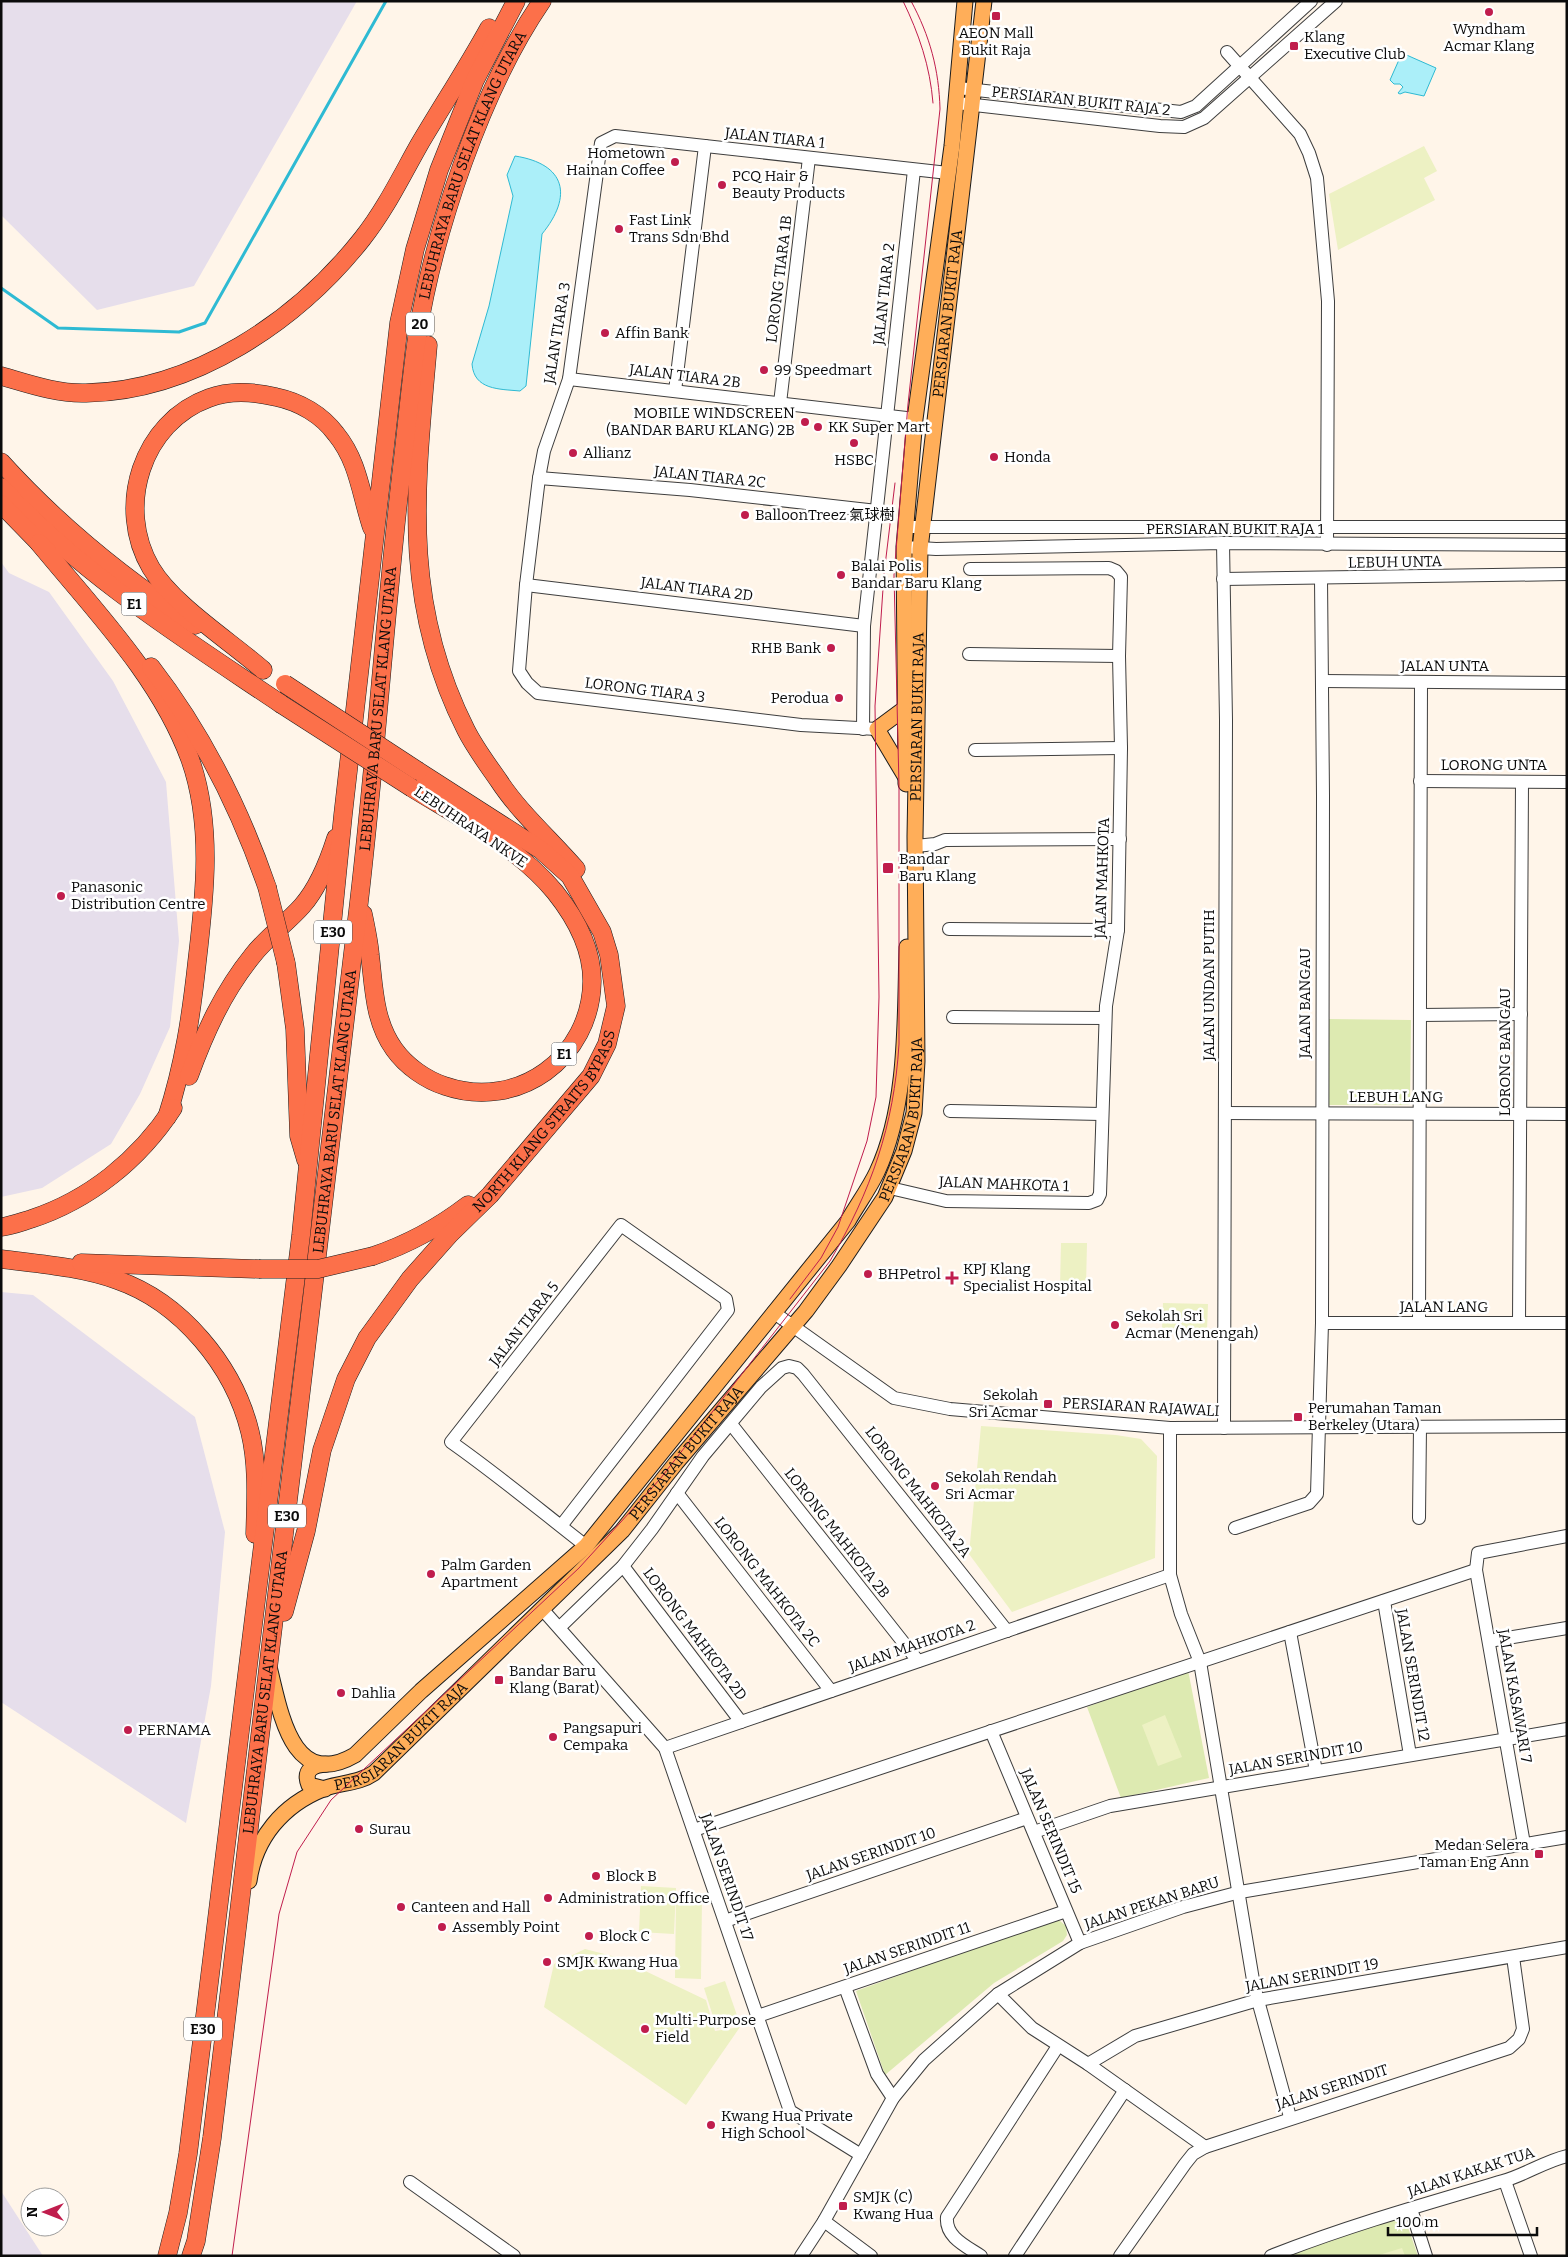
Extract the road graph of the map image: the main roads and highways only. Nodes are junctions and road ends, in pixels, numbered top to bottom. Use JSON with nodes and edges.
{"nodes":[{"id":1,"x":503,"y":1,"type":"edge"},
{"id":2,"x":516,"y":1,"type":"edge"},
{"id":3,"x":542,"y":1,"type":"edge"},
{"id":4,"x":965,"y":1,"type":"edge"},
{"id":5,"x":984,"y":1,"type":"edge"},
{"id":6,"x":435,"y":255,"type":"junction"},
{"id":7,"x":1,"y":376,"type":"edge"},
{"id":8,"x":1,"y":462,"type":"edge"},
{"id":9,"x":1,"y":487,"type":"edge"},
{"id":10,"x":1,"y":504,"type":"edge"},
{"id":11,"x":374,"y":534,"type":"junction"},
{"id":12,"x":39,"y":543,"type":"junction"},
{"id":13,"x":382,"y":668,"type":"joint"},
{"id":14,"x":263,"y":670,"type":"junction"},
{"id":15,"x":904,"y":709,"type":"junction"},
{"id":16,"x":906,"y":777,"type":"junction"},
{"id":17,"x":344,"y":815,"type":"junction"},
{"id":18,"x":360,"y":894,"type":"junction"},
{"id":19,"x":616,"y":1006,"type":"junction"},
{"id":20,"x":167,"y":1117,"type":"junction"},
{"id":21,"x":308,"y":1168,"type":"junction"},
{"id":22,"x":513,"y":1169,"type":"junction"},
{"id":23,"x":1,"y":1227,"type":"edge"},
{"id":24,"x":1,"y":1259,"type":"edge"},
{"id":25,"x":40,"y":1264,"type":"junction"},
{"id":26,"x":256,"y":1609,"type":"junction"},
{"id":27,"x":269,"y":1666,"type":"junction"},
{"id":28,"x":327,"y":1764,"type":"junction"},
{"id":29,"x":325,"y":1789,"type":"junction"},
{"id":30,"x":230,"y":1973,"type":"junction"},
{"id":31,"x":178,"y":2213,"type":"junction"},
{"id":32,"x":194,"y":2251,"type":"edge"},
{"id":33,"x":164,"y":2256,"type":"edge"},
{"id":34,"x":168,"y":2256,"type":"edge"}],
"edges":[{"from":1,"to":7,"type":"highway"},
{"from":2,"to":11,"type":"highway","name":"LEBUHRAYA BARU SELAT KLANG UTARA","number":"20"},
{"from":3,"to":6,"type":"highway","name":"LEBUHRAYA BARU SELAT KLANG UTARA","number":"20"},
{"from":4,"to":15,"type":"main road","name":"PERSIARAN BUKIT RAJA"},
{"from":5,"to":29,"type":"main road","name":"PERSIARAN BUKIT RAJA"},
{"from":6,"to":13,"type":"highway","name":"LEBUHRAYA BARU SELAT KLANG UTARA","number":"20"},
{"from":6,"to":19,"type":"highway"},
{"from":8,"to":14,"type":"highway","number":"E30"},
{"from":9,"to":18,"type":"highway","name":"LEBUHRAYA NKVE","number":"E1","bridge":true},
{"from":10,"to":12,"type":"highway"},
{"from":11,"to":14,"type":"highway"},
{"from":11,"to":17,"type":"highway","name":"LEBUHRAYA BARU SELAT KLANG UTARA","number":"E30"},
{"from":12,"to":20,"type":"highway"},
{"from":12,"to":21,"type":"highway","bridge":true},
{"from":13,"to":18,"type":"highway","name":"LEBUHRAYA BARU SELAT KLANG UTARA","number":"E30"},
{"from":14,"to":19,"type":"highway","name":"NORTH KLANG STRAITS BYPASS","number":"E30","bridge":true},
{"from":15,"to":16,"type":"main road","name":"PERSIARAN BUKIT RAJA"},
{"from":15,"to":16,"type":"main road"},
{"from":16,"to":28,"type":"main road","name":"PERSIARAN BUKIT RAJA"},
{"from":17,"to":20,"type":"highway"},
{"from":17,"to":21,"type":"highway","name":"LEBUHRAYA BARU SELAT KLANG UTARA","number":"E30"},
{"from":18,"to":27,"type":"highway","name":"LEBUHRAYA BARU SELAT KLANG UTARA","number":"E30"},
{"from":19,"to":22,"type":"highway","name":"NORTH KLANG STRAITS BYPASS","number":"E30"},
{"from":20,"to":23,"type":"highway"},
{"from":21,"to":26,"type":"highway","name":"LEBUHRAYA BARU SELAT KLANG UTARA","number":"E30"},
{"from":22,"to":25,"type":"highway","bridge":true},
{"from":22,"to":27,"type":"highway","name":"NORTH KLANG STRAITS BYPASS","number":"E30"},
{"from":24,"to":25,"type":"highway"},
{"from":25,"to":26,"type":"highway"},
{"from":26,"to":31,"type":"highway","name":"LEBUHRAYA BARU SELAT KLANG UTARA","number":"E30"},
{"from":27,"to":28,"type":"main road","name":"PERSIARAN BUKIT RAJA"},
{"from":27,"to":30,"type":"highway","name":"LEBUHRAYA BARU SELAT KLANG UTARA","number":"E30"},
{"from":28,"to":29,"type":"main road"},
{"from":29,"to":30,"type":"main road","name":"PERSIARAN BUKIT RAJA"},
{"from":30,"to":32,"type":"highway","name":"LEBUHRAYA BARU SELAT KLANG UTARA","number":"E30"},
{"from":31,"to":33,"type":"highway","name":"LEBUHRAYA BARU SELAT KLANG UTARA","number":"E30"},
{"from":31,"to":34,"type":"highway","name":"LEBUHRAYA BARU SELAT KLANG UTARA","number":"E30"}]}
